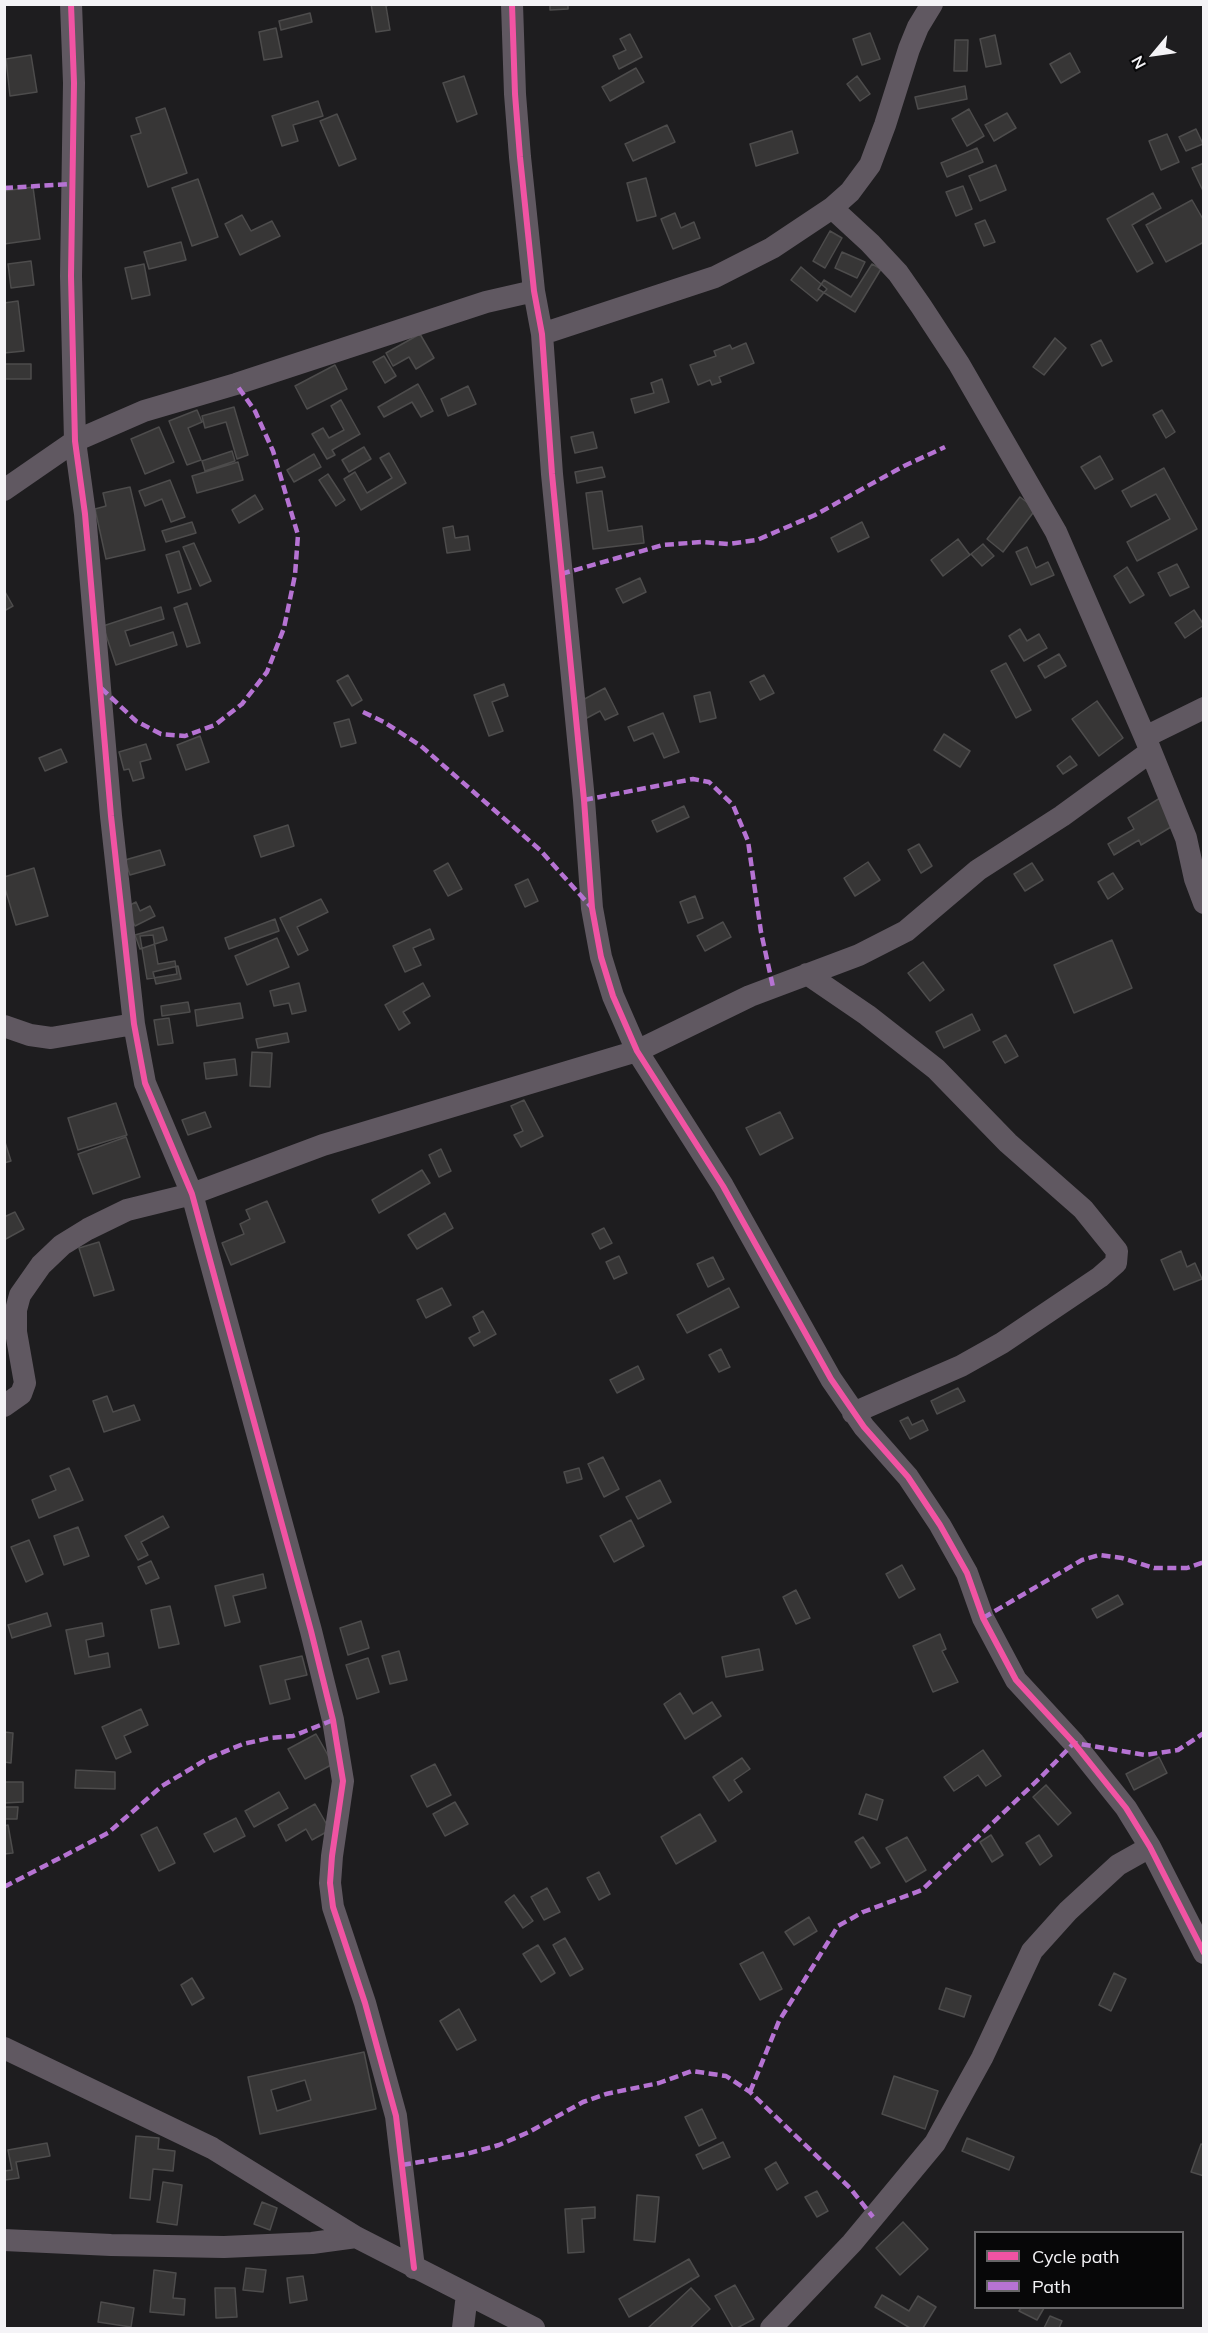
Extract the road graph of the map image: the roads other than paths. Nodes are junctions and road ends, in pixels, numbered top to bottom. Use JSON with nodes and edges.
{"nodes":[{"id":1,"x":71,"y":4,"type":"edge"},
{"id":2,"x":512,"y":4,"type":"edge"},
{"id":3,"x":932,"y":4,"type":"edge"},
{"id":4,"x":832,"y":208,"type":"junction"},
{"id":5,"x":534,"y":291,"type":"junction"},
{"id":6,"x":542,"y":334,"type":"junction"},
{"id":7,"x":75,"y":441,"type":"junction"},
{"id":8,"x":4,"y":489,"type":"edge"},
{"id":9,"x":1203,"y":708,"type":"edge"},
{"id":10,"x":1147,"y":745,"type":"junction"},
{"id":11,"x":1203,"y":903,"type":"edge"},
{"id":12,"x":807,"y":974,"type":"junction"},
{"id":13,"x":134,"y":1024,"type":"junction"},
{"id":14,"x":4,"y":1026,"type":"edge"},
{"id":15,"x":637,"y":1051,"type":"junction"},
{"id":16,"x":192,"y":1194,"type":"junction"},
{"id":17,"x":4,"y":1406,"type":"edge"},
{"id":18,"x":853,"y":1413,"type":"junction"},
{"id":19,"x":1150,"y":1847,"type":"junction"},
{"id":20,"x":1203,"y":1953,"type":"edge"},
{"id":21,"x":4,"y":2049,"type":"edge"},
{"id":22,"x":356,"y":2237,"type":"junction"},
{"id":23,"x":4,"y":2240,"type":"edge"},
{"id":24,"x":414,"y":2268,"type":"junction"},
{"id":25,"x":467,"y":2294,"type":"junction"},
{"id":26,"x":463,"y":2328,"type":"edge"},
{"id":27,"x":534,"y":2328,"type":"edge"},
{"id":28,"x":771,"y":2328,"type":"edge"}],
"edges":[{"from":1,"to":7,"type":"street"},
{"from":2,"to":5,"type":"street"},
{"from":3,"to":4,"type":"street"},
{"from":4,"to":6,"type":"street"},
{"from":4,"to":10,"type":"street"},
{"from":5,"to":6,"type":"street"},
{"from":5,"to":7,"type":"street"},
{"from":6,"to":15,"type":"street"},
{"from":7,"to":8,"type":"street"},
{"from":7,"to":13,"type":"street"},
{"from":9,"to":10,"type":"street"},
{"from":10,"to":11,"type":"street"},
{"from":10,"to":12,"type":"street"},
{"from":12,"to":15,"type":"street"},
{"from":12,"to":18,"type":"street"},
{"from":13,"to":14,"type":"street"},
{"from":13,"to":16,"type":"street"},
{"from":15,"to":16,"type":"street"},
{"from":15,"to":18,"type":"street"},
{"from":16,"to":17,"type":"street"},
{"from":16,"to":24,"type":"street"},
{"from":18,"to":19,"type":"street"},
{"from":19,"to":20,"type":"street"},
{"from":19,"to":28,"type":"street"},
{"from":21,"to":22,"type":"street"},
{"from":22,"to":23,"type":"street"},
{"from":22,"to":24,"type":"street"},
{"from":24,"to":25,"type":"street"},
{"from":25,"to":26,"type":"street"},
{"from":25,"to":27,"type":"street"}]}
